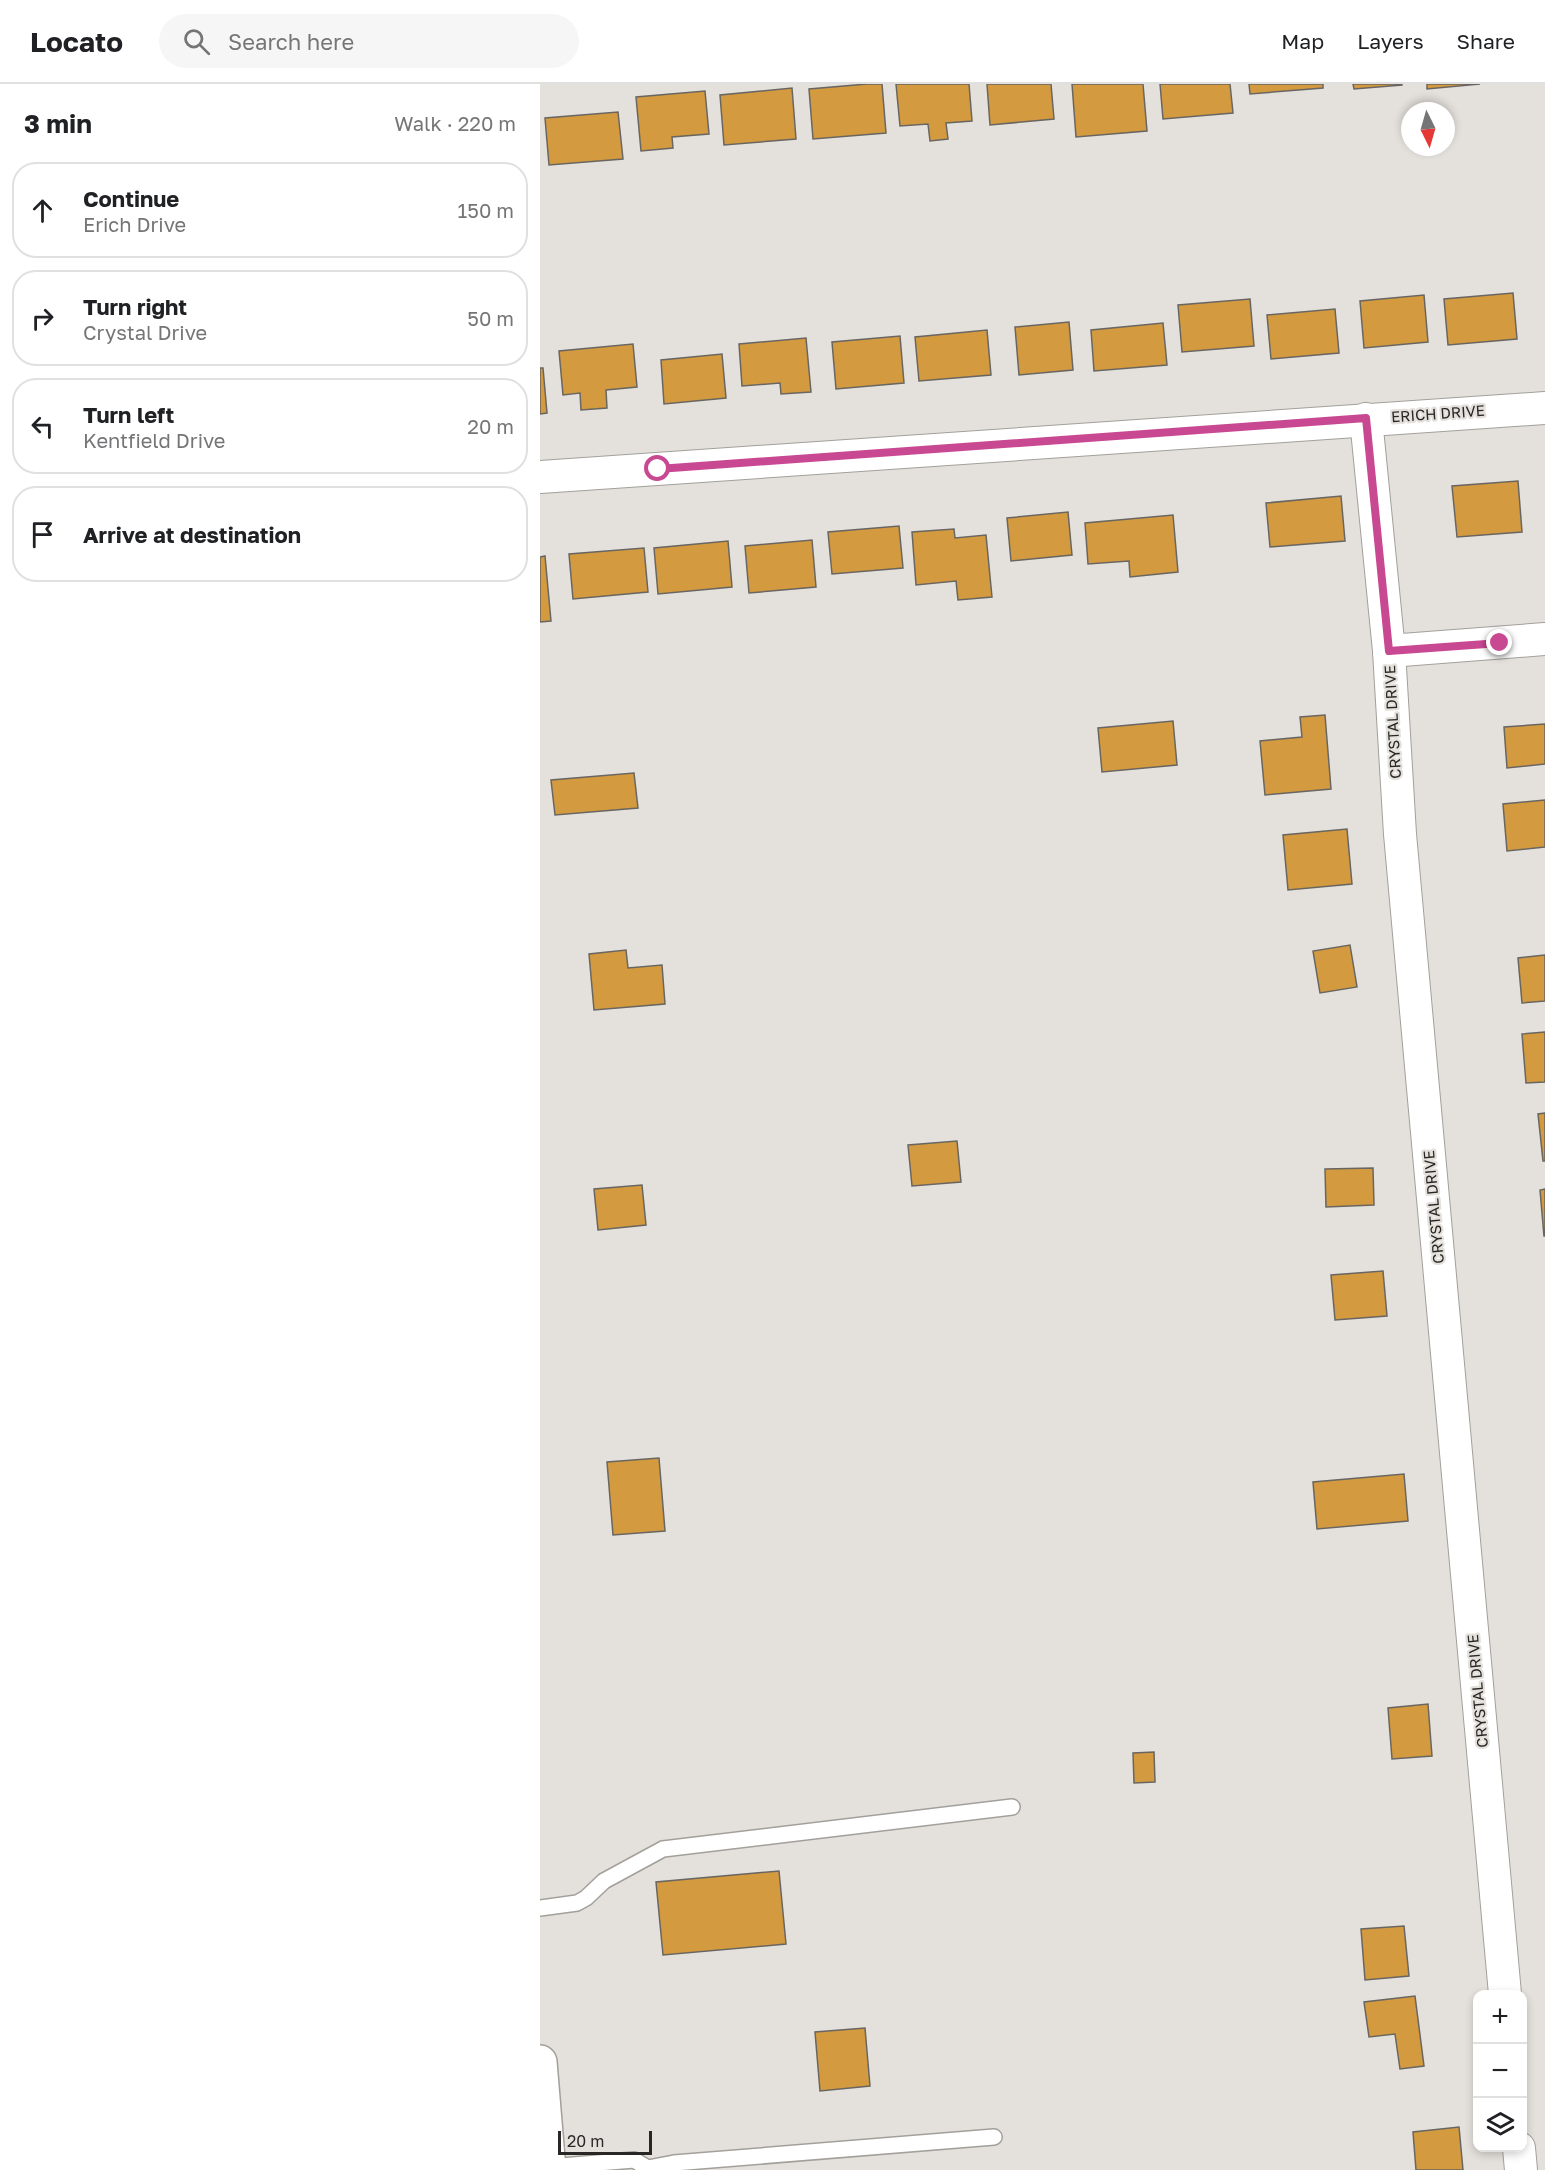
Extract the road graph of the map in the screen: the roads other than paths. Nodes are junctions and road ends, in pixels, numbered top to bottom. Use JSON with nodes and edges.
{"nodes":[{"id":1,"x":1545,"y":408,"type":"edge"},
{"id":2,"x":1366,"y":418,"type":"junction"},
{"id":3,"x":540,"y":477,"type":"edge"},
{"id":4,"x":1545,"y":639,"type":"edge"},
{"id":5,"x":1389,"y":651,"type":"junction"},
{"id":6,"x":1012,"y":1807,"type":"dead end"},
{"id":7,"x":540,"y":1908,"type":"edge"},
{"id":8,"x":1505,"y":1990,"type":"edge"},
{"id":9,"x":540,"y":2062,"type":"edge"},
{"id":10,"x":994,"y":2137,"type":"dead end"},
{"id":11,"x":1519,"y":2152,"type":"edge"},
{"id":12,"x":549,"y":2168,"type":"edge"},
{"id":13,"x":650,"y":2169,"type":"edge"},
{"id":14,"x":1521,"y":2170,"type":"edge"}],
"edges":[{"from":1,"to":2,"type":"street","name":"ERICH DRIVE"},
{"from":2,"to":3,"type":"street","name":"ERICH DRIVE"},
{"from":2,"to":5,"type":"street","name":"CRYSTAL DRIVE"},
{"from":4,"to":5,"type":"street"},
{"from":5,"to":8,"type":"street","name":"CRYSTAL DRIVE"},
{"from":6,"to":7,"type":"lane"},
{"from":9,"to":12,"type":"main road"},
{"from":10,"to":13,"type":"lane"},
{"from":11,"to":14,"type":"street"},
{"from":12,"to":13,"type":"lane"}]}
